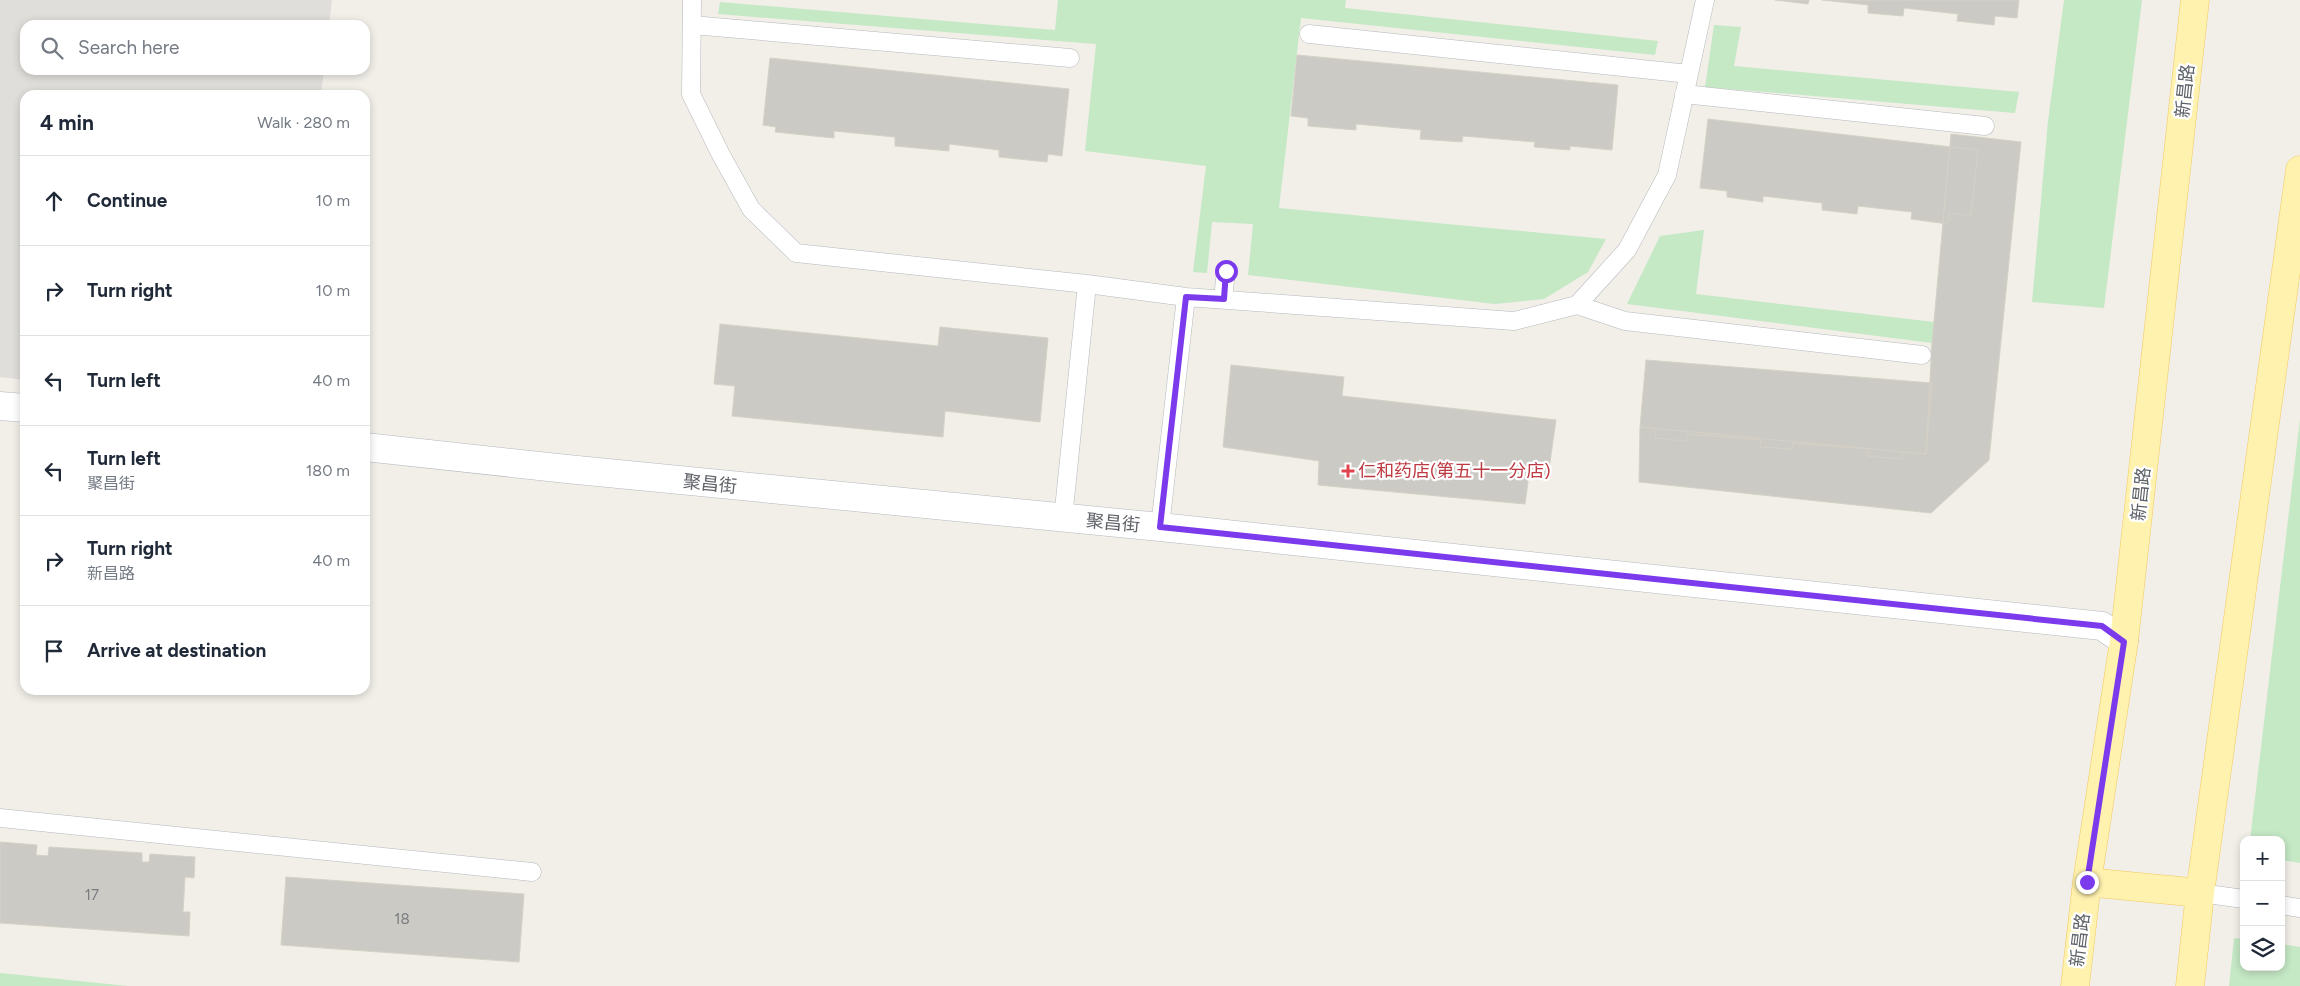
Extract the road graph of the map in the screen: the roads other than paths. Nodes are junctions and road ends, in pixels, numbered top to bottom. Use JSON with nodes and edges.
{"nodes":[{"id":1,"x":692,"y":0,"type":"edge"},
{"id":2,"x":1705,"y":0,"type":"edge"},
{"id":3,"x":2195,"y":0,"type":"edge"},
{"id":4,"x":692,"y":25,"type":"junction"},
{"id":5,"x":1309,"y":34,"type":"dead end"},
{"id":6,"x":1070,"y":58,"type":"dead end"},
{"id":7,"x":1689,"y":74,"type":"junction"},
{"id":8,"x":1684,"y":94,"type":"junction"},
{"id":9,"x":1985,"y":126,"type":"dead end"},
{"id":10,"x":2300,"y":170,"type":"edge"},
{"id":11,"x":1226,"y":271,"type":"dead end"},
{"id":12,"x":1087,"y":284,"type":"junction"},
{"id":13,"x":1186,"y":297,"type":"junction"},
{"id":14,"x":1224,"y":299,"type":"junction"},
{"id":15,"x":1577,"y":305,"type":"junction"},
{"id":16,"x":1922,"y":355,"type":"dead end"},
{"id":17,"x":0,"y":406,"type":"edge"},
{"id":18,"x":20,"y":408,"type":"edge"},
{"id":19,"x":370,"y":448,"type":"edge"},
{"id":20,"x":1063,"y":519,"type":"junction"},
{"id":21,"x":1160,"y":527,"type":"junction"},
{"id":22,"x":2124,"y":642,"type":"junction"},
{"id":23,"x":0,"y":818,"type":"edge"},
{"id":24,"x":532,"y":872,"type":"dead end"},
{"id":25,"x":2087,"y":882,"type":"junction"},
{"id":26,"x":2200,"y":893,"type":"junction"},
{"id":27,"x":2240,"y":898,"type":"edge"},
{"id":28,"x":2285,"y":906,"type":"edge"},
{"id":29,"x":2300,"y":908,"type":"edge"},
{"id":30,"x":2075,"y":986,"type":"edge"},
{"id":31,"x":2190,"y":986,"type":"edge"}],
"edges":[{"from":1,"to":4,"type":"lane"},
{"from":2,"to":7,"type":"lane"},
{"from":3,"to":22,"type":"main road","name":"新昌路"},
{"from":4,"to":6,"type":"lane"},
{"from":4,"to":12,"type":"lane"},
{"from":5,"to":7,"type":"lane"},
{"from":7,"to":8,"type":"lane"},
{"from":8,"to":9,"type":"lane"},
{"from":8,"to":15,"type":"lane"},
{"from":10,"to":26,"type":"main road"},
{"from":11,"to":14,"type":"lane"},
{"from":12,"to":13,"type":"lane"},
{"from":12,"to":20,"type":"lane"},
{"from":13,"to":14,"type":"lane"},
{"from":13,"to":21,"type":"lane"},
{"from":14,"to":15,"type":"lane"},
{"from":15,"to":16,"type":"lane"},
{"from":17,"to":18,"type":"street"},
{"from":19,"to":20,"type":"street","name":"聚昌街"},
{"from":20,"to":21,"type":"street","name":"聚昌街"},
{"from":21,"to":22,"type":"street","name":"聚昌街"},
{"from":22,"to":25,"type":"main road","name":"新昌路"},
{"from":23,"to":24,"type":"lane"},
{"from":25,"to":26,"type":"main road"},
{"from":25,"to":30,"type":"main road","name":"新昌路"},
{"from":26,"to":27,"type":"lane"},
{"from":26,"to":31,"type":"main road"},
{"from":28,"to":29,"type":"lane"}]}
